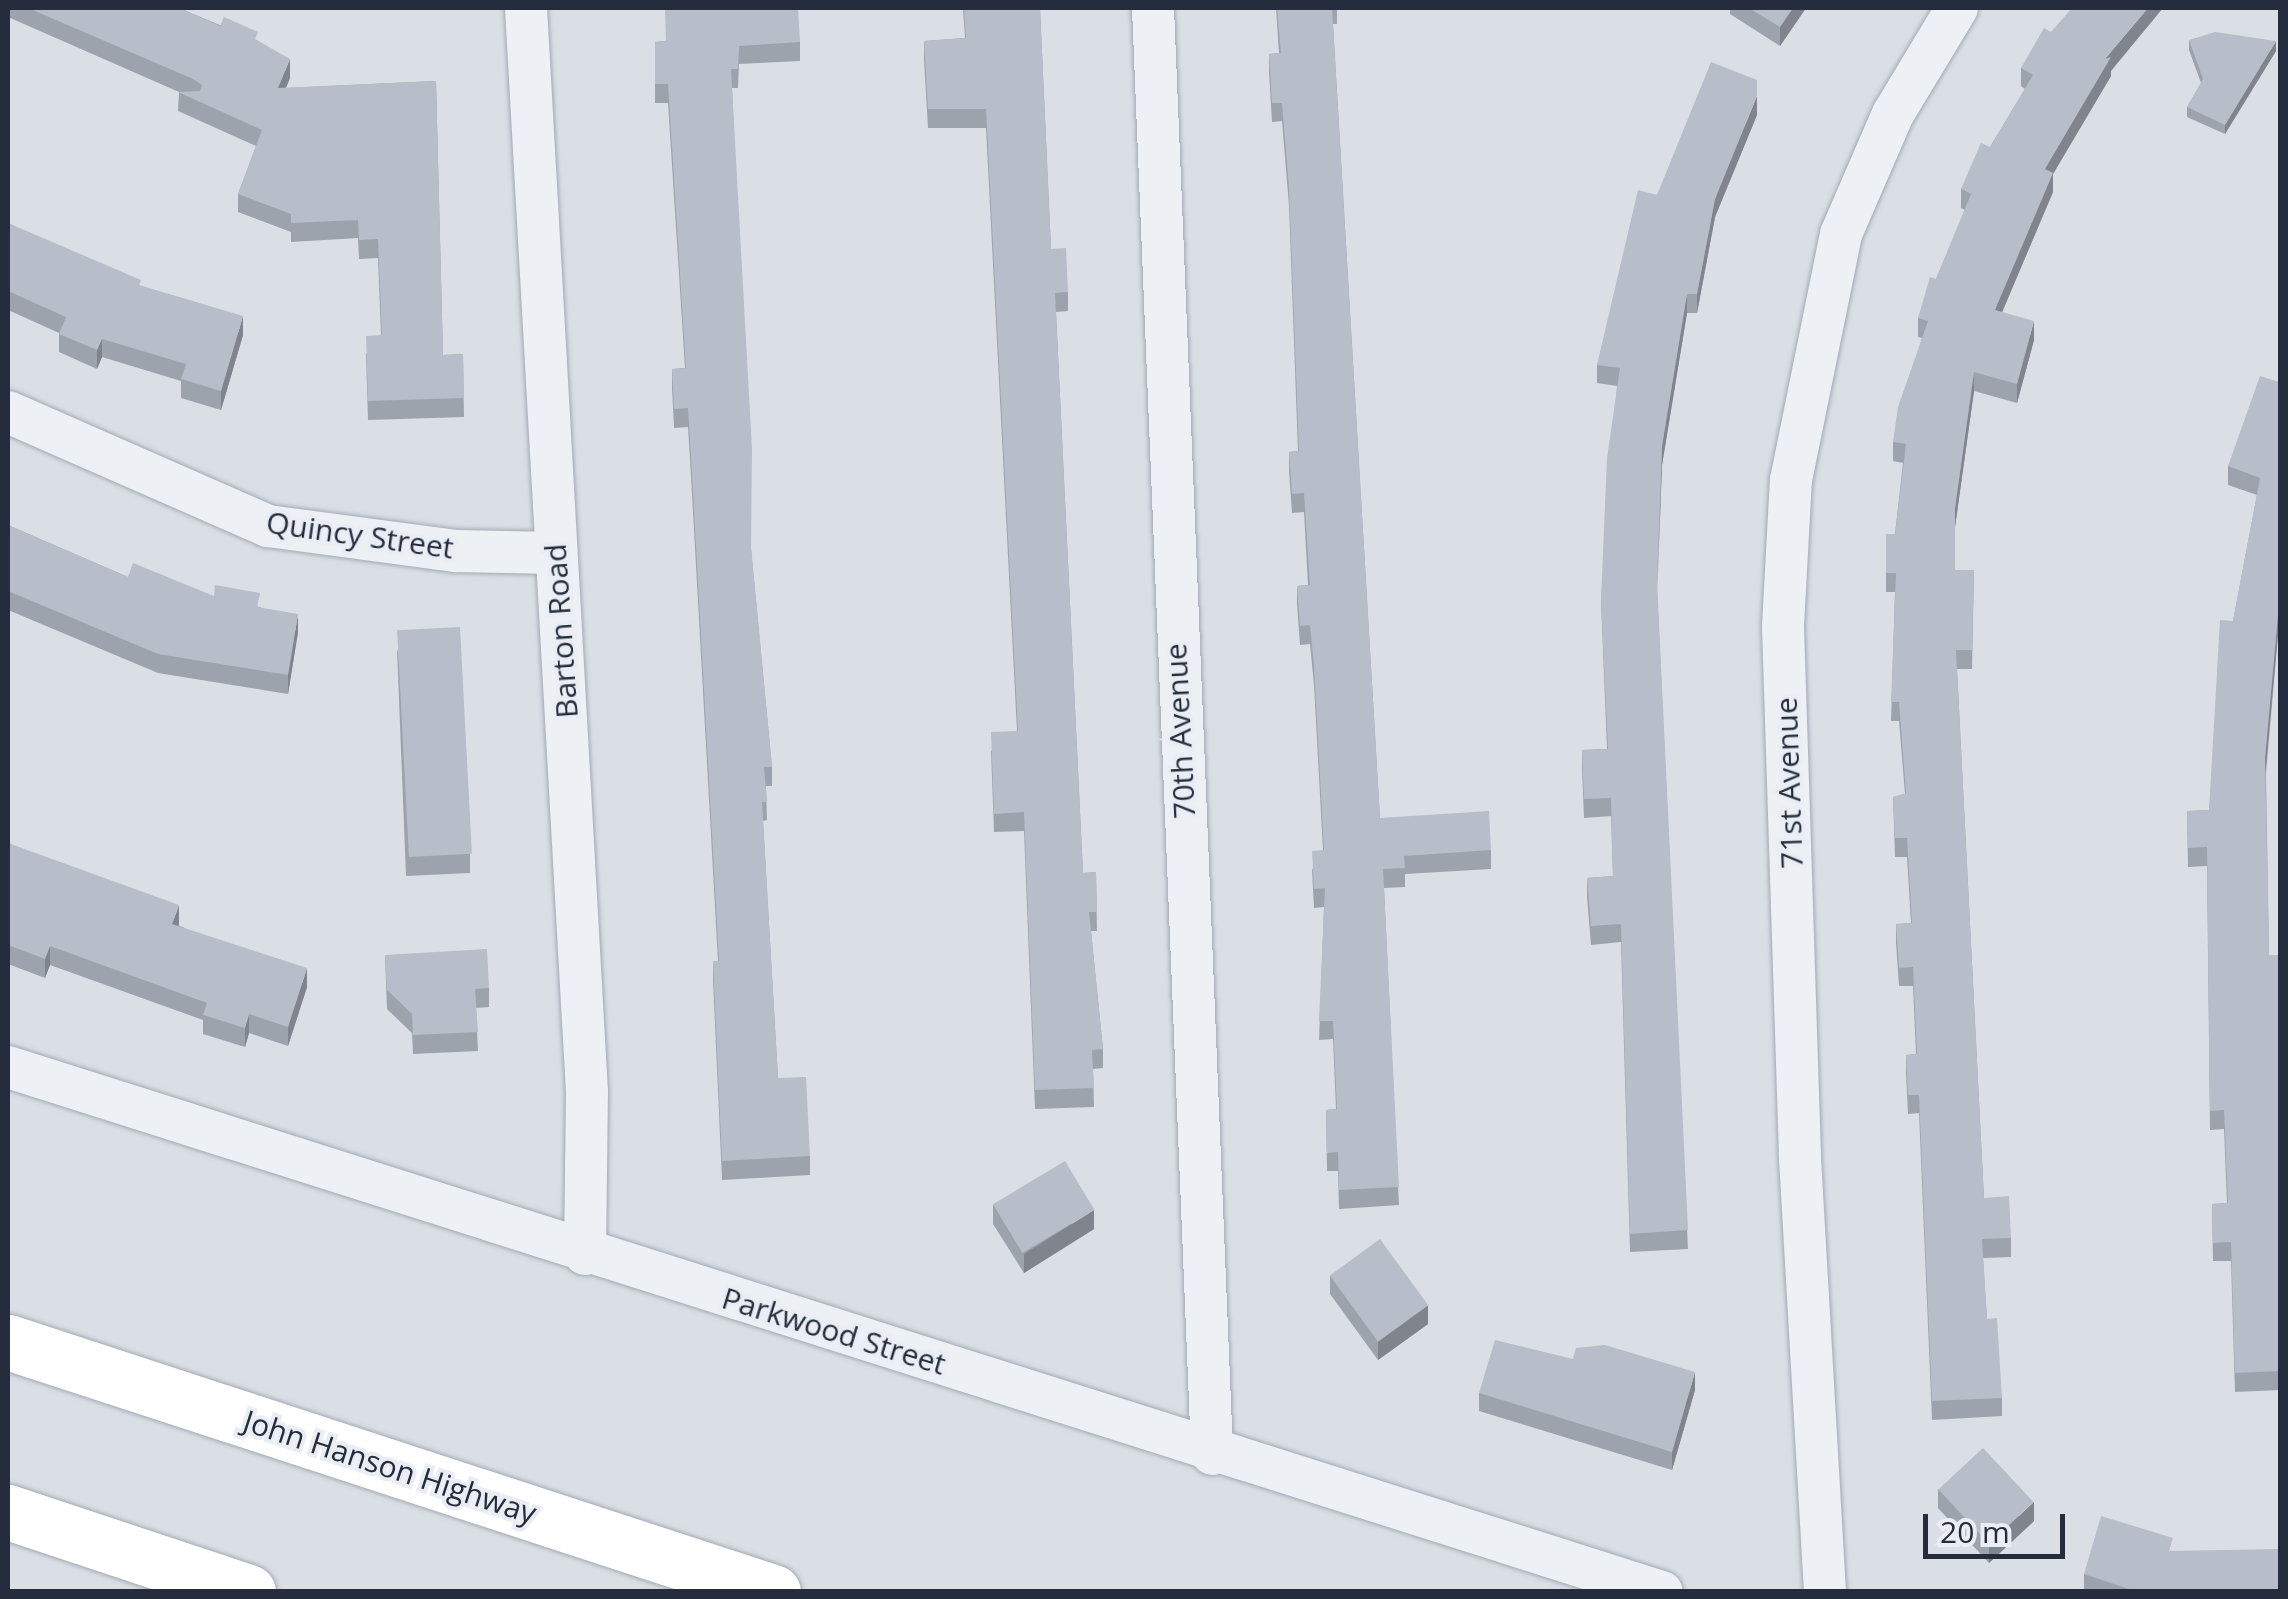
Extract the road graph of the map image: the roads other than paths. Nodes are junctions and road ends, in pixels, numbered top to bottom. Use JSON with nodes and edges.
{"nodes":[{"id":1,"x":526,"y":8,"type":"edge"},
{"id":2,"x":1153,"y":8,"type":"edge"},
{"id":3,"x":1957,"y":8,"type":"edge"},
{"id":4,"x":8,"y":412,"type":"edge"},
{"id":5,"x":556,"y":553,"type":"junction"},
{"id":6,"x":8,"y":1067,"type":"edge"},
{"id":7,"x":585,"y":1254,"type":"junction"},
{"id":8,"x":8,"y":1342,"type":"edge"},
{"id":9,"x":1212,"y":1454,"type":"junction"},
{"id":10,"x":8,"y":1512,"type":"edge"},
{"id":11,"x":248,"y":1592,"type":"edge"},
{"id":12,"x":773,"y":1592,"type":"edge"},
{"id":13,"x":1662,"y":1592,"type":"edge"},
{"id":14,"x":1825,"y":1592,"type":"edge"}],
"edges":[{"from":1,"to":5,"type":"street","name":"Barton Road"},
{"from":2,"to":9,"type":"street","name":"70th Avenue"},
{"from":3,"to":14,"type":"street","name":"71st Avenue"},
{"from":4,"to":5,"type":"street","name":"Quincy Street"},
{"from":5,"to":7,"type":"street","name":"Barton Road"},
{"from":6,"to":7,"type":"street","name":"Parkwood Street"},
{"from":7,"to":9,"type":"street","name":"Parkwood Street"},
{"from":8,"to":12,"type":"highway","name":"John Hanson Highway"},
{"from":9,"to":13,"type":"street","name":"Parkwood Street"},
{"from":10,"to":11,"type":"highway"}]}
